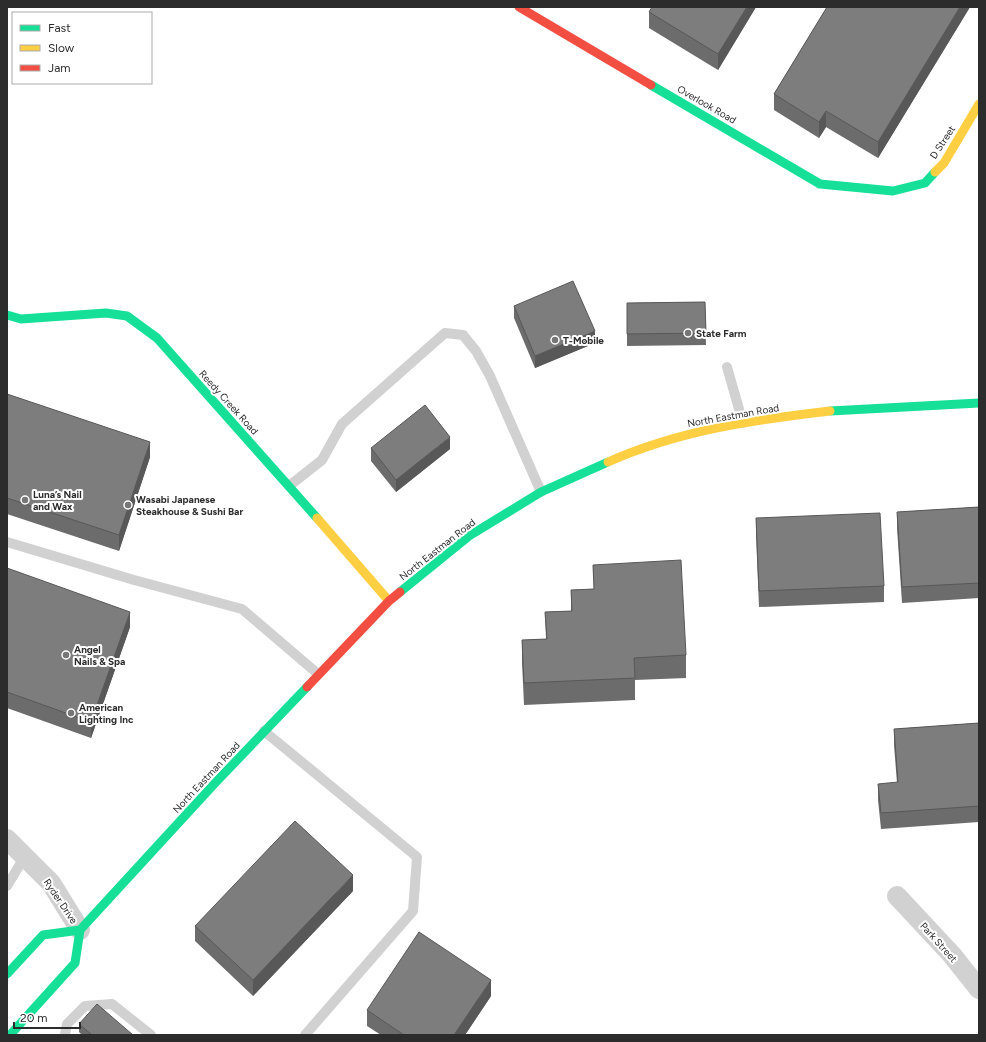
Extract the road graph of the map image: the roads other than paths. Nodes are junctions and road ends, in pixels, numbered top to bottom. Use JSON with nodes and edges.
{"nodes":[{"id":1,"x":519,"y":7,"type":"edge"},
{"id":2,"x":979,"y":104,"type":"edge"},
{"id":3,"x":893,"y":191,"type":"joint"},
{"id":4,"x":7,"y":315,"type":"edge"},
{"id":5,"x":727,"y":367,"type":"dead end"},
{"id":6,"x":979,"y":403,"type":"edge"},
{"id":7,"x":743,"y":422,"type":"junction"},
{"id":8,"x":289,"y":486,"type":"junction"},
{"id":9,"x":541,"y":492,"type":"junction"},
{"id":10,"x":7,"y":542,"type":"edge"},
{"id":11,"x":389,"y":601,"type":"junction"},
{"id":12,"x":318,"y":674,"type":"junction"},
{"id":13,"x":264,"y":731,"type":"junction"},
{"id":14,"x":7,"y":839,"type":"edge"},
{"id":15,"x":25,"y":856,"type":"junction"},
{"id":16,"x":7,"y":886,"type":"edge"},
{"id":17,"x":897,"y":896,"type":"dead end"},
{"id":18,"x":80,"y":930,"type":"junction"},
{"id":19,"x":7,"y":974,"type":"edge"},
{"id":20,"x":979,"y":989,"type":"edge"},
{"id":21,"x":10,"y":1035,"type":"edge"},
{"id":22,"x":65,"y":1035,"type":"edge"},
{"id":23,"x":151,"y":1035,"type":"edge"},
{"id":24,"x":305,"y":1035,"type":"edge"}],
"edges":[{"from":1,"to":3,"type":"main road","name":"Overlook Road"},
{"from":2,"to":3,"type":"main road","name":"D Street"},
{"from":4,"to":8,"type":"main road","name":"Reedy Creek Road"},
{"from":5,"to":7,"type":"lane"},
{"from":6,"to":7,"type":"main road","name":"North Eastman Road"},
{"from":7,"to":9,"type":"main road","name":"North Eastman Road"},
{"from":8,"to":9,"type":"lane"},
{"from":8,"to":11,"type":"main road","name":"Reedy Creek Road"},
{"from":9,"to":11,"type":"main road","name":"North Eastman Road"},
{"from":10,"to":12,"type":"lane"},
{"from":11,"to":12,"type":"main road","name":"North Eastman Road"},
{"from":12,"to":13,"type":"main road","name":"North Eastman Road"},
{"from":13,"to":18,"type":"main road","name":"North Eastman Road"},
{"from":13,"to":24,"type":"lane"},
{"from":14,"to":15,"type":"street","name":"Ryder Drive"},
{"from":15,"to":16,"type":"lane"},
{"from":15,"to":18,"type":"street","name":"Ryder Drive"},
{"from":17,"to":20,"type":"street","name":"Park Street"},
{"from":18,"to":19,"type":"main road"},
{"from":18,"to":21,"type":"main road"},
{"from":22,"to":23,"type":"lane"}]}
